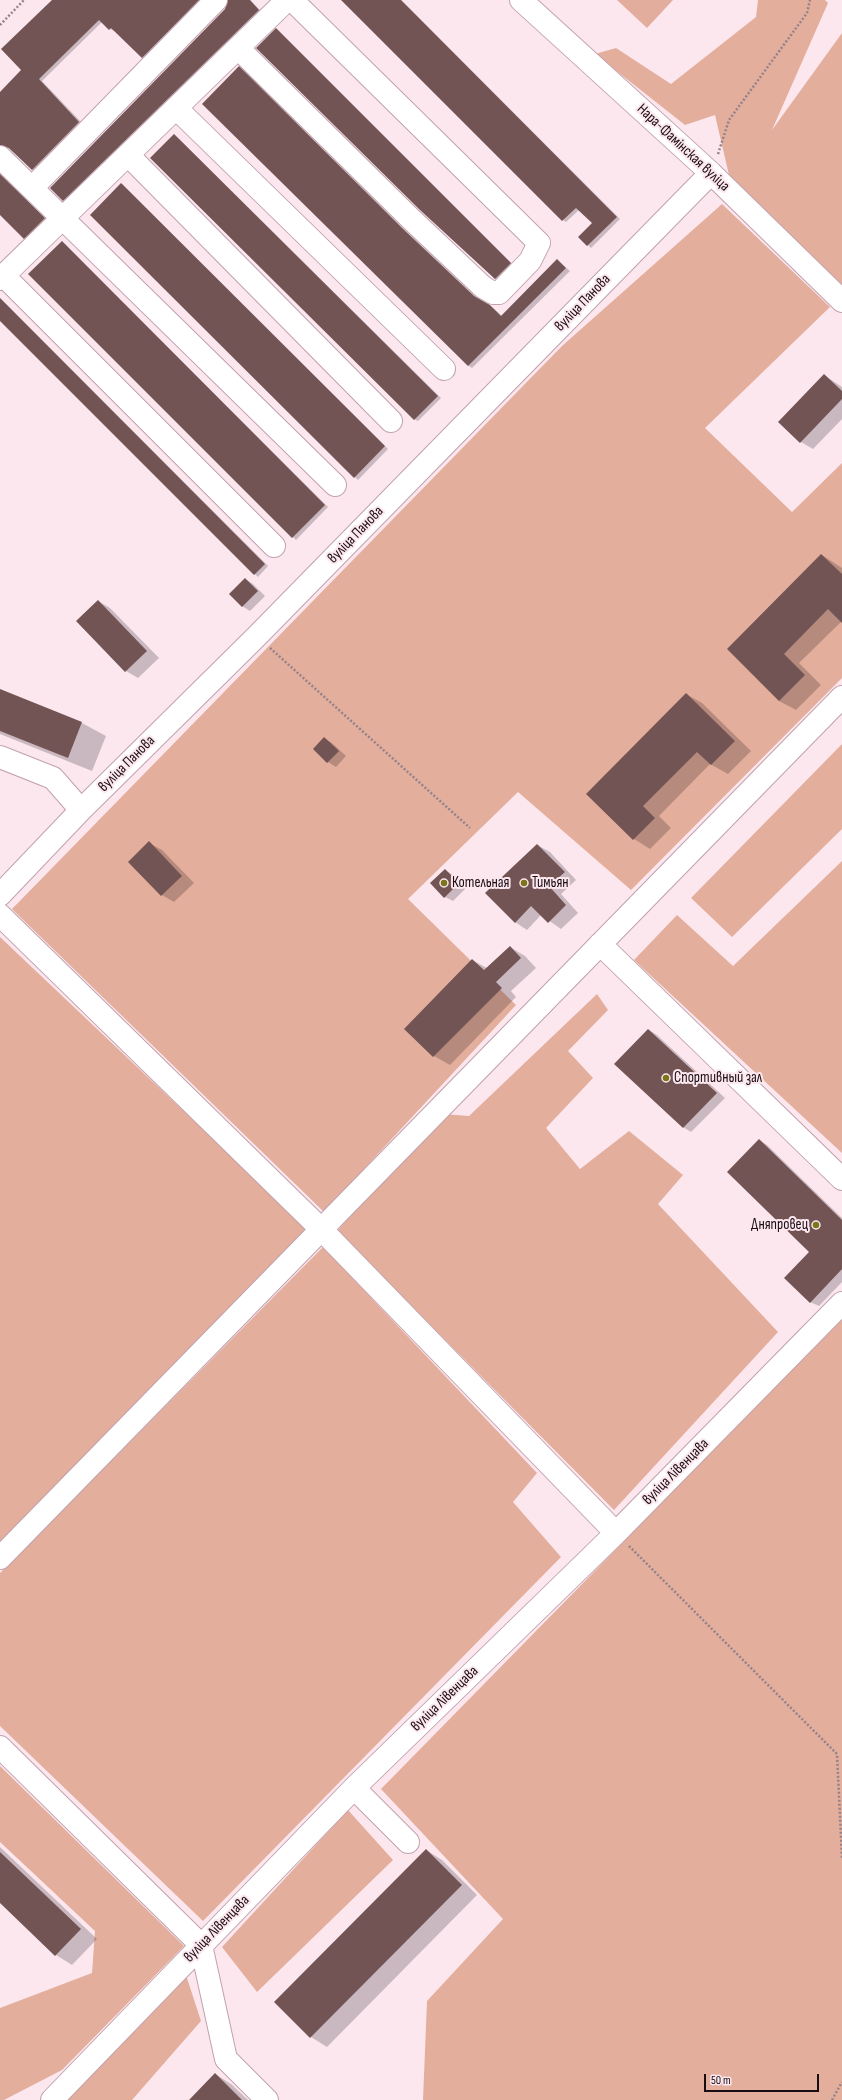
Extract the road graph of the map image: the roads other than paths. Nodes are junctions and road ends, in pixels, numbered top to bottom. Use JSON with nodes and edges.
{"nodes":[{"id":1,"x":216,"y":0,"type":"edge"},
{"id":2,"x":287,"y":0,"type":"edge"},
{"id":3,"x":292,"y":0,"type":"edge"},
{"id":4,"x":521,"y":0,"type":"edge"},
{"id":5,"x":238,"y":48,"type":"junction"},
{"id":6,"x":177,"y":109,"type":"junction"},
{"id":7,"x":129,"y":156,"type":"junction"},
{"id":8,"x":0,"y":157,"type":"edge"},
{"id":9,"x":711,"y":173,"type":"junction"},
{"id":10,"x":32,"y":188,"type":"junction"},
{"id":11,"x":64,"y":219,"type":"junction"},
{"id":12,"x":2,"y":278,"type":"edge"},
{"id":13,"x":842,"y":301,"type":"edge"},
{"id":14,"x":444,"y":369,"type":"dead end"},
{"id":15,"x":391,"y":421,"type":"dead end"},
{"id":16,"x":335,"y":485,"type":"dead end"},
{"id":17,"x":274,"y":546,"type":"dead end"},
{"id":18,"x":842,"y":697,"type":"edge"},
{"id":19,"x":0,"y":757,"type":"edge"},
{"id":20,"x":81,"y":810,"type":"junction"},
{"id":21,"x":0,"y":895,"type":"edge"},
{"id":22,"x":0,"y":915,"type":"edge"},
{"id":23,"x":600,"y":944,"type":"junction"},
{"id":24,"x":842,"y":1179,"type":"edge"},
{"id":25,"x":321,"y":1229,"type":"junction"},
{"id":26,"x":842,"y":1303,"type":"edge"},
{"id":27,"x":616,"y":1533,"type":"junction"},
{"id":28,"x":0,"y":1558,"type":"edge"},
{"id":29,"x":0,"y":1747,"type":"edge"},
{"id":30,"x":354,"y":1788,"type":"junction"},
{"id":31,"x":408,"y":1842,"type":"dead end"},
{"id":32,"x":201,"y":1945,"type":"junction"},
{"id":33,"x":52,"y":2100,"type":"edge"},
{"id":34,"x":267,"y":2100,"type":"edge"}],
"edges":[{"from":1,"to":10,"type":"street"},
{"from":2,"to":5,"type":"street"},
{"from":3,"to":5,"type":"street"},
{"from":4,"to":9,"type":"street","name":"Нара-Фамінская вуліца"},
{"from":5,"to":6,"type":"street"},
{"from":6,"to":7,"type":"street"},
{"from":6,"to":14,"type":"street"},
{"from":7,"to":11,"type":"street"},
{"from":7,"to":15,"type":"street"},
{"from":8,"to":10,"type":"street"},
{"from":9,"to":13,"type":"street","name":"Нара-Фамінская вуліца"},
{"from":9,"to":20,"type":"street","name":"вуліца Панова"},
{"from":10,"to":11,"type":"street"},
{"from":11,"to":12,"type":"street"},
{"from":11,"to":16,"type":"street"},
{"from":12,"to":17,"type":"street"},
{"from":18,"to":23,"type":"street"},
{"from":19,"to":20,"type":"street"},
{"from":20,"to":21,"type":"street","name":"вуліца Панова"},
{"from":22,"to":25,"type":"street"},
{"from":23,"to":24,"type":"street"},
{"from":23,"to":25,"type":"street"},
{"from":25,"to":27,"type":"street"},
{"from":25,"to":28,"type":"street"},
{"from":26,"to":27,"type":"street","name":"вуліца Лівенцава"},
{"from":27,"to":30,"type":"street","name":"вуліца Лівенцава"},
{"from":29,"to":32,"type":"street"},
{"from":30,"to":31,"type":"street"},
{"from":30,"to":32,"type":"street","name":"вуліца Лівенцава"},
{"from":32,"to":33,"type":"street","name":"вуліца Лівенцава"},
{"from":32,"to":34,"type":"street"}]}
